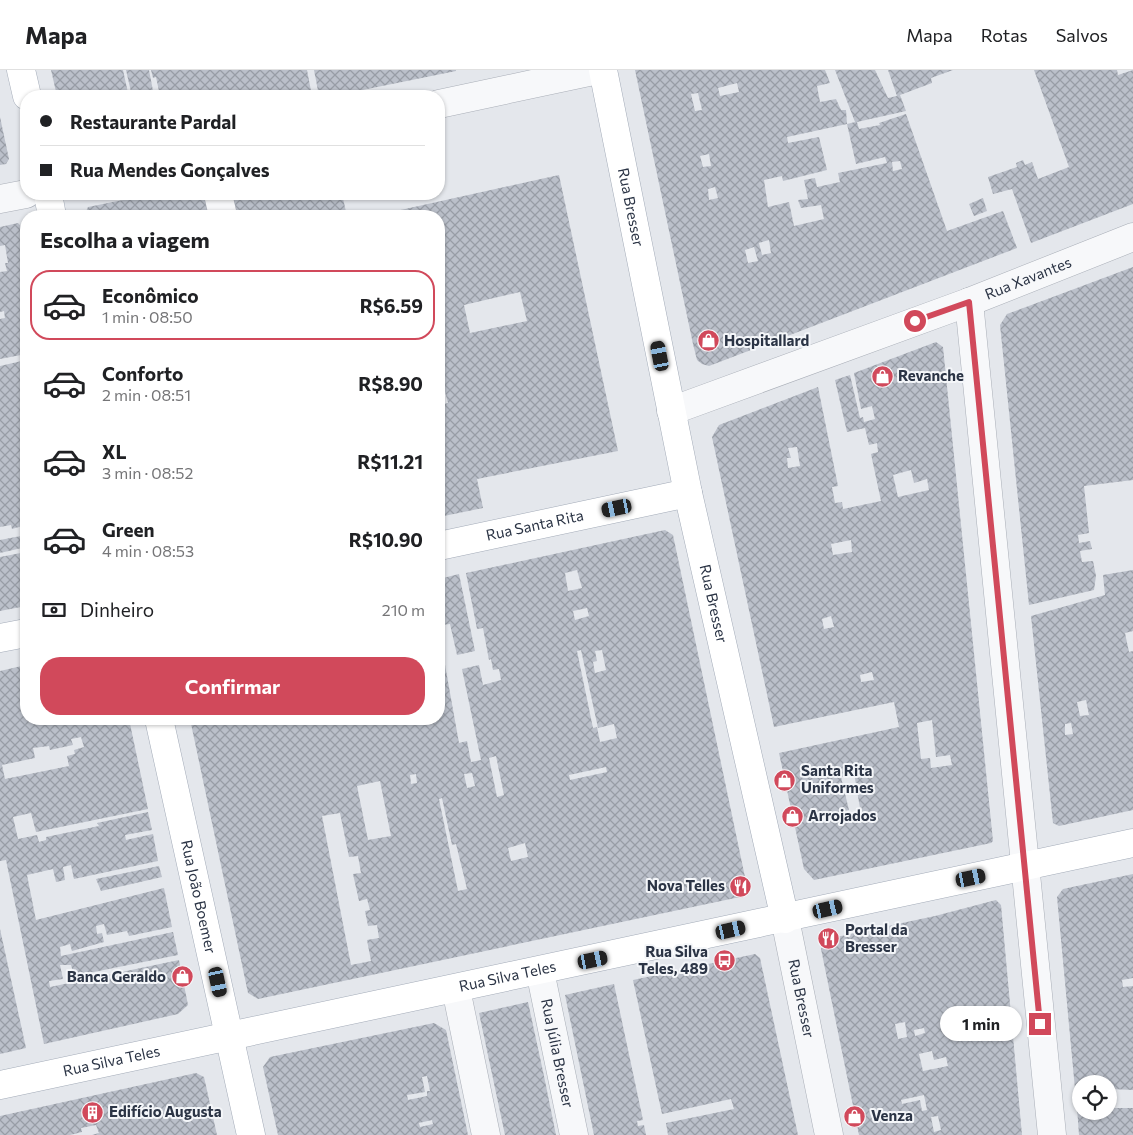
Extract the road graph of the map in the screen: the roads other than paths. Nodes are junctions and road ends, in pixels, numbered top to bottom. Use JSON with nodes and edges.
{"nodes":[{"id":1,"x":22,"y":70,"type":"edge"},
{"id":2,"x":598,"y":70,"type":"edge"},
{"id":3,"x":603,"y":70,"type":"edge"},
{"id":4,"x":26,"y":90,"type":"edge"},
{"id":5,"x":445,"y":103,"type":"edge"},
{"id":6,"x":20,"y":195,"type":"edge"},
{"id":7,"x":0,"y":199,"type":"edge"},
{"id":8,"x":1133,"y":237,"type":"edge"},
{"id":9,"x":969,"y":302,"type":"junction"},
{"id":10,"x":671,"y":411,"type":"junction"},
{"id":11,"x":688,"y":493,"type":"junction"},
{"id":12,"x":445,"y":545,"type":"edge"},
{"id":13,"x":20,"y":634,"type":"edge"},
{"id":14,"x":0,"y":638,"type":"edge"},
{"id":15,"x":160,"y":725,"type":"edge"},
{"id":16,"x":1133,"y":843,"type":"edge"},
{"id":17,"x":1024,"y":866,"type":"junction"},
{"id":18,"x":785,"y":919,"type":"junction"},
{"id":19,"x":540,"y":971,"type":"junction"},
{"id":20,"x":456,"y":988,"type":"junction"},
{"id":21,"x":230,"y":1037,"type":"junction"},
{"id":22,"x":0,"y":1086,"type":"edge"},
{"id":23,"x":251,"y":1135,"type":"edge"},
{"id":24,"x":486,"y":1135,"type":"edge"},
{"id":25,"x":574,"y":1135,"type":"edge"},
{"id":26,"x":829,"y":1135,"type":"edge"},
{"id":27,"x":1052,"y":1135,"type":"edge"}],
"edges":[{"from":1,"to":4,"type":"main road"},
{"from":2,"to":5,"type":"street"},
{"from":3,"to":10,"type":"main road","name":"Rua Bresser"},
{"from":6,"to":7,"type":"street"},
{"from":8,"to":9,"type":"street","name":"Rua Xavantes"},
{"from":9,"to":10,"type":"street","name":"Rua Xavantes"},
{"from":9,"to":17,"type":"street"},
{"from":10,"to":11,"type":"main road","name":"Rua Bresser"},
{"from":11,"to":12,"type":"main road","name":"Rua Santa Rita"},
{"from":11,"to":18,"type":"main road","name":"Rua Bresser"},
{"from":13,"to":14,"type":"main road"},
{"from":15,"to":21,"type":"main road","name":"Rua João Boemer"},
{"from":16,"to":17,"type":"main road","name":"Rua Silva Teles"},
{"from":17,"to":18,"type":"main road","name":"Rua Silva Teles"},
{"from":17,"to":27,"type":"street"},
{"from":18,"to":19,"type":"main road","name":"Rua Silva Teles"},
{"from":18,"to":26,"type":"street","name":"Rua Bresser"},
{"from":19,"to":20,"type":"main road","name":"Rua Silva Teles"},
{"from":19,"to":25,"type":"street","name":"Rua Júlia Bresser"},
{"from":20,"to":21,"type":"main road","name":"Rua Silva Teles"},
{"from":20,"to":24,"type":"street"},
{"from":21,"to":22,"type":"main road","name":"Rua Silva Teles"},
{"from":21,"to":23,"type":"main road","name":"Rua João Boemer"}]}
